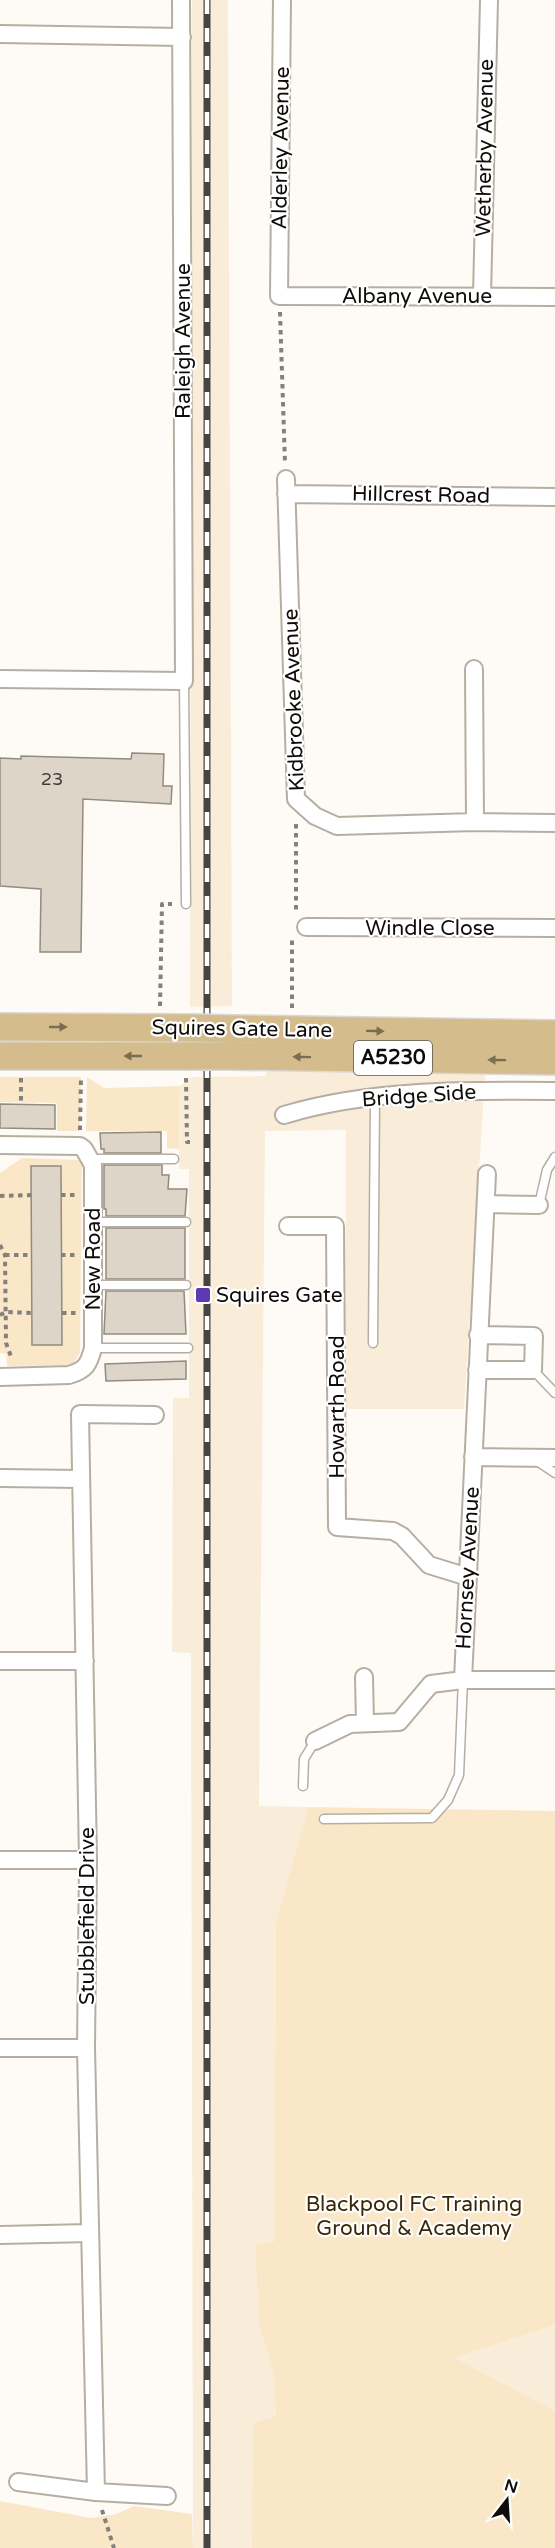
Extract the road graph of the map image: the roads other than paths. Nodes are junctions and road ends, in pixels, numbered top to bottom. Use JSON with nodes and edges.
{"nodes":[{"id":1,"x":182,"y":0,"type":"edge"},
{"id":2,"x":282,"y":0,"type":"edge"},
{"id":3,"x":489,"y":0,"type":"edge"},
{"id":4,"x":0,"y":34,"type":"edge"},
{"id":5,"x":182,"y":37,"type":"junction"},
{"id":6,"x":279,"y":296,"type":"joint"},
{"id":7,"x":482,"y":296,"type":"junction"},
{"id":8,"x":555,"y":297,"type":"edge"},
{"id":9,"x":286,"y":486,"type":"joint"},
{"id":10,"x":555,"y":497,"type":"edge"},
{"id":11,"x":474,"y":669,"type":"dead end"},
{"id":12,"x":0,"y":679,"type":"edge"},
{"id":13,"x":184,"y":681,"type":"junction"},
{"id":14,"x":475,"y":822,"type":"junction"},
{"id":15,"x":555,"y":823,"type":"edge"},
{"id":16,"x":186,"y":904,"type":"road end"},
{"id":17,"x":306,"y":927,"type":"road end"},
{"id":18,"x":555,"y":928,"type":"edge"},
{"id":19,"x":0,"y":1027,"type":"edge"},
{"id":20,"x":555,"y":1034,"type":"edge"},
{"id":21,"x":0,"y":1056,"type":"edge"},
{"id":22,"x":555,"y":1061,"type":"edge"},
{"id":23,"x":555,"y":1091,"type":"edge"},
{"id":24,"x":375,"y":1098,"type":"junction"},
{"id":25,"x":285,"y":1115,"type":"dead end"},
{"id":26,"x":0,"y":1145,"type":"edge"},
{"id":27,"x":555,"y":1157,"type":"edge"},
{"id":28,"x":174,"y":1159,"type":"dead end"},
{"id":29,"x":91,"y":1160,"type":"junction"},
{"id":30,"x":487,"y":1173,"type":"dead end"},
{"id":31,"x":486,"y":1204,"type":"junction"},
{"id":32,"x":539,"y":1205,"type":"joint"},
{"id":33,"x":93,"y":1222,"type":"junction"},
{"id":34,"x":186,"y":1222,"type":"dead end"},
{"id":35,"x":288,"y":1226,"type":"dead end"},
{"id":36,"x":93,"y":1285,"type":"junction"},
{"id":37,"x":186,"y":1285,"type":"dead end"},
{"id":38,"x":478,"y":1335,"type":"junction"},
{"id":39,"x":373,"y":1343,"type":"dead end"},
{"id":40,"x":93,"y":1348,"type":"junction"},
{"id":41,"x":188,"y":1348,"type":"dead end"},
{"id":42,"x":477,"y":1370,"type":"junction"},
{"id":43,"x":533,"y":1370,"type":"junction"},
{"id":44,"x":7,"y":1377,"type":"edge"},
{"id":45,"x":555,"y":1393,"type":"edge"},
{"id":46,"x":155,"y":1415,"type":"dead end"},
{"id":47,"x":473,"y":1457,"type":"junction"},
{"id":48,"x":532,"y":1457,"type":"junction"},
{"id":49,"x":555,"y":1458,"type":"edge"},
{"id":50,"x":555,"y":1473,"type":"edge"},
{"id":51,"x":0,"y":1478,"type":"edge"},
{"id":52,"x":81,"y":1479,"type":"junction"},
{"id":53,"x":468,"y":1577,"type":"junction"},
{"id":54,"x":85,"y":1661,"type":"junction"},
{"id":55,"x":0,"y":1662,"type":"edge"},
{"id":56,"x":364,"y":1677,"type":"dead end"},
{"id":57,"x":463,"y":1680,"type":"junction"},
{"id":58,"x":555,"y":1680,"type":"edge"},
{"id":59,"x":365,"y":1723,"type":"junction"},
{"id":60,"x":315,"y":1741,"type":"joint"},
{"id":61,"x":303,"y":1786,"type":"dead end"},
{"id":62,"x":324,"y":1819,"type":"dead end"},
{"id":63,"x":0,"y":1860,"type":"edge"},
{"id":64,"x":88,"y":1860,"type":"junction"},
{"id":65,"x":0,"y":2048,"type":"edge"},
{"id":66,"x":86,"y":2048,"type":"junction"},
{"id":67,"x":90,"y":2233,"type":"junction"},
{"id":68,"x":0,"y":2235,"type":"edge"},
{"id":69,"x":18,"y":2482,"type":"dead end"},
{"id":70,"x":96,"y":2492,"type":"junction"},
{"id":71,"x":167,"y":2496,"type":"dead end"}],
"edges":[{"from":1,"to":5,"type":"street","name":"Raleigh Avenue"},
{"from":2,"to":6,"type":"street","name":"Alderley Avenue"},
{"from":3,"to":7,"type":"street","name":"Wetherby Avenue"},
{"from":4,"to":5,"type":"street"},
{"from":5,"to":13,"type":"street","name":"Raleigh Avenue"},
{"from":6,"to":7,"type":"street","name":"Albany Avenue"},
{"from":7,"to":8,"type":"street","name":"Albany Avenue"},
{"from":9,"to":10,"type":"street","name":"Hillcrest Road"},
{"from":9,"to":14,"type":"street","name":"Kidbrooke Avenue"},
{"from":11,"to":14,"type":"street"},
{"from":12,"to":13,"type":"street"},
{"from":13,"to":16,"type":"lane"},
{"from":14,"to":15,"type":"street","name":"Kidbrooke Avenue"},
{"from":17,"to":18,"type":"street","name":"Windle Close"},
{"from":19,"to":20,"type":"main road","name":"Squires Gate Lane","number":"A5230","one_way":true,"bridge":true},
{"from":22,"to":21,"type":"main road","name":"Squires Gate Lane","number":"A5230","one_way":true,"bridge":true},
{"from":23,"to":24,"type":"street","name":"Bridge Side"},
{"from":24,"to":25,"type":"street","name":"Bridge Side"},
{"from":24,"to":39,"type":"lane"},
{"from":26,"to":29,"type":"street"},
{"from":27,"to":32,"type":"lane"},
{"from":28,"to":29,"type":"lane"},
{"from":29,"to":33,"type":"street","name":"New Road"},
{"from":30,"to":31,"type":"street","name":"Hornsey Avenue"},
{"from":31,"to":32,"type":"street"},
{"from":31,"to":38,"type":"street","name":"Hornsey Avenue"},
{"from":33,"to":34,"type":"lane"},
{"from":33,"to":36,"type":"street","name":"New Road"},
{"from":35,"to":53,"type":"street","name":"Howarth Road"},
{"from":36,"to":37,"type":"lane"},
{"from":36,"to":40,"type":"street","name":"New Road"},
{"from":38,"to":42,"type":"street","name":"Hornsey Avenue"},
{"from":38,"to":43,"type":"street"},
{"from":40,"to":41,"type":"lane"},
{"from":40,"to":44,"type":"street"},
{"from":42,"to":43,"type":"street"},
{"from":42,"to":47,"type":"street","name":"Hornsey Avenue"},
{"from":43,"to":45,"type":"lane"},
{"from":46,"to":52,"type":"street","name":"Stubblefield Drive"},
{"from":47,"to":48,"type":"street","name":"Hornsey Avenue"},
{"from":47,"to":53,"type":"street","name":"Hornsey Avenue"},
{"from":48,"to":49,"type":"street","name":"Hornsey Avenue"},
{"from":48,"to":50,"type":"lane"},
{"from":51,"to":52,"type":"street"},
{"from":52,"to":54,"type":"street","name":"Stubblefield Drive"},
{"from":53,"to":57,"type":"street","name":"Hornsey Avenue"},
{"from":54,"to":55,"type":"street"},
{"from":54,"to":64,"type":"street","name":"Stubblefield Drive"},
{"from":56,"to":59,"type":"street"},
{"from":57,"to":58,"type":"street"},
{"from":57,"to":59,"type":"street"},
{"from":57,"to":62,"type":"lane"},
{"from":59,"to":60,"type":"street"},
{"from":60,"to":61,"type":"lane"},
{"from":63,"to":64,"type":"street"},
{"from":64,"to":66,"type":"street","name":"Stubblefield Drive"},
{"from":65,"to":66,"type":"street"},
{"from":66,"to":67,"type":"street","name":"Stubblefield Drive"},
{"from":67,"to":68,"type":"street"},
{"from":67,"to":70,"type":"street","name":"Stubblefield Drive"},
{"from":69,"to":70,"type":"street"},
{"from":70,"to":71,"type":"street"}]}
